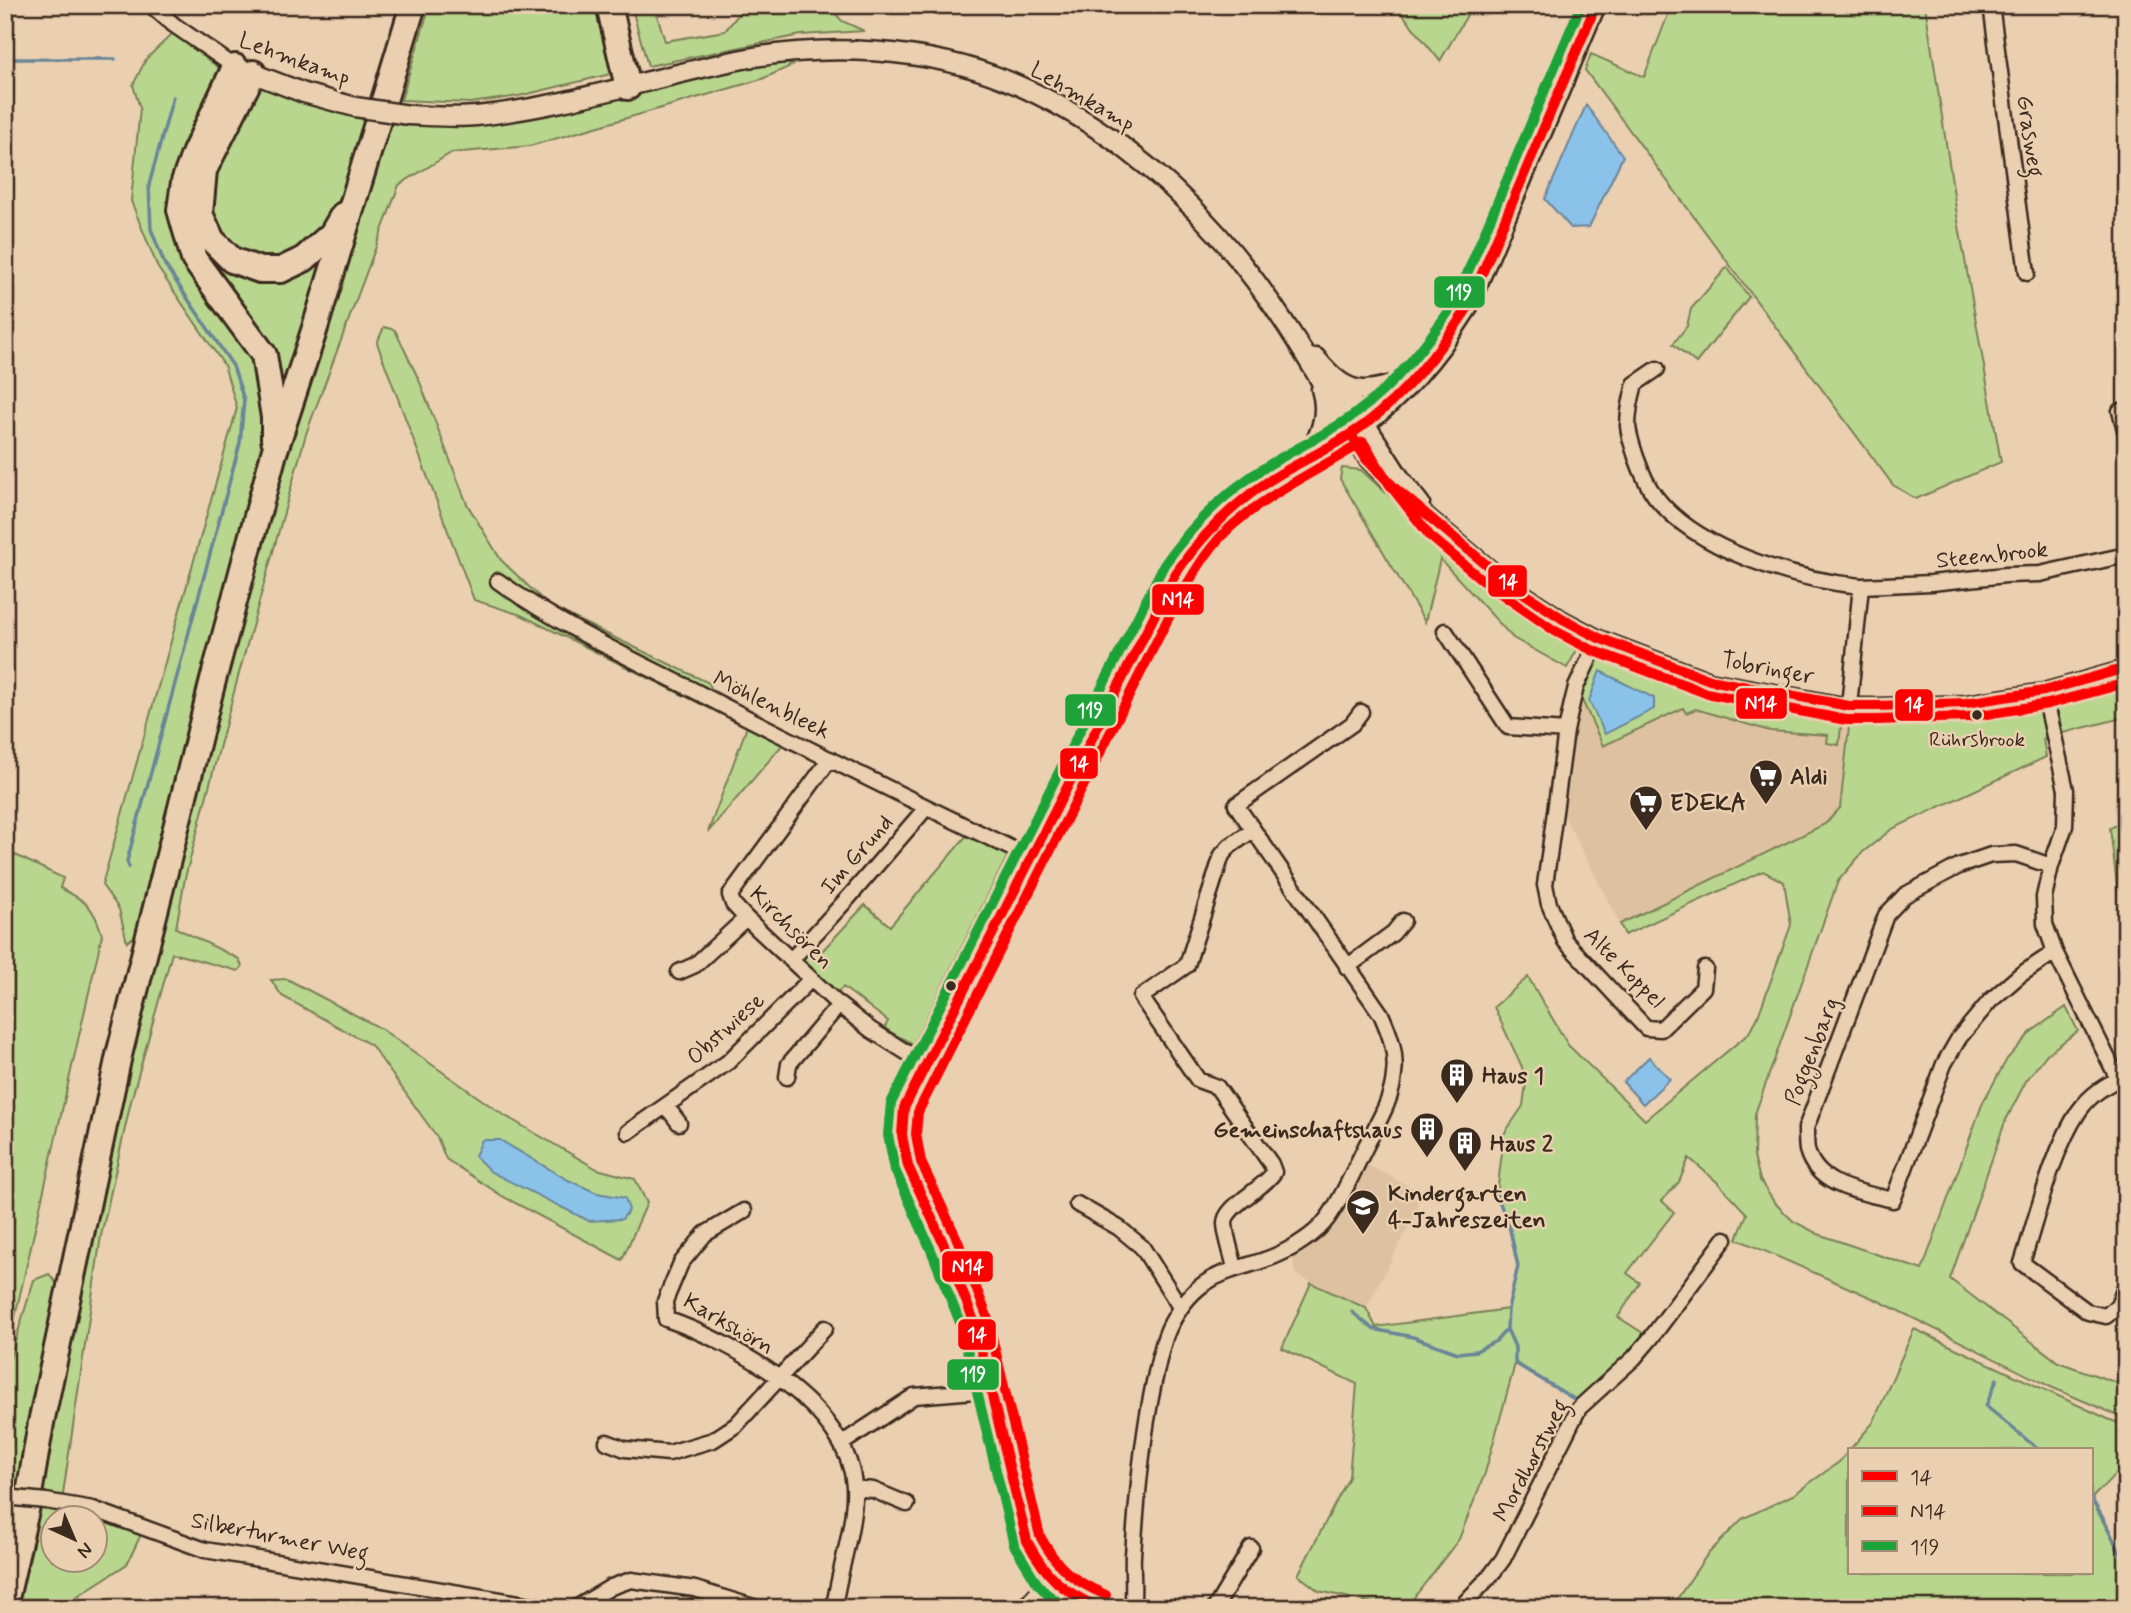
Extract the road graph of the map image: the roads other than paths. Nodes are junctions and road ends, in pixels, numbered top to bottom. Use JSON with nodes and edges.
{"nodes":[{"id":1,"x":151,"y":5,"type":"edge"},
{"id":2,"x":413,"y":5,"type":"edge"},
{"id":3,"x":609,"y":5,"type":"edge"},
{"id":4,"x":626,"y":5,"type":"edge"},
{"id":5,"x":1596,"y":5,"type":"edge"},
{"id":6,"x":1990,"y":5,"type":"edge"},
{"id":7,"x":244,"y":70,"type":"junction"},
{"id":8,"x":637,"y":85,"type":"junction"},
{"id":9,"x":357,"y":190,"type":"junction"},
{"id":10,"x":2027,"y":273,"type":"dead end"},
{"id":11,"x":1657,"y":369,"type":"dead end"},
{"id":12,"x":1322,"y":374,"type":"junction"},
{"id":13,"x":1418,"y":376,"type":"junction"},
{"id":14,"x":2120,"y":411,"type":"dead end"},
{"id":15,"x":1367,"y":423,"type":"junction"},
{"id":16,"x":2126,"y":433,"type":"edge"},
{"id":17,"x":1351,"y":434,"type":"junction"},
{"id":18,"x":274,"y":453,"type":"junction"},
{"id":19,"x":1305,"y":461,"type":"junction"},
{"id":20,"x":1440,"y":526,"type":"junction"},
{"id":21,"x":2126,"y":555,"type":"edge"},
{"id":22,"x":498,"y":581,"type":"dead end"},
{"id":23,"x":1861,"y":586,"type":"junction"},
{"id":24,"x":1444,"y":631,"type":"dead end"},
{"id":25,"x":1599,"y":638,"type":"junction"},
{"id":26,"x":2126,"y":668,"type":"edge"},
{"id":27,"x":2044,"y":691,"type":"junction"},
{"id":28,"x":1849,"y":706,"type":"junction"},
{"id":29,"x":1361,"y":712,"type":"dead end"},
{"id":30,"x":1566,"y":731,"type":"junction"},
{"id":31,"x":830,"y":758,"type":"junction"},
{"id":32,"x":926,"y":807,"type":"junction"},
{"id":33,"x":1253,"y":830,"type":"junction"},
{"id":34,"x":1031,"y":858,"type":"junction"},
{"id":35,"x":2050,"y":866,"type":"junction"},
{"id":36,"x":746,"y":918,"type":"junction"},
{"id":37,"x":1403,"y":921,"type":"dead end"},
{"id":38,"x":2055,"y":953,"type":"junction"},
{"id":39,"x":791,"y":960,"type":"junction"},
{"id":40,"x":1347,"y":967,"type":"junction"},
{"id":41,"x":1705,"y":969,"type":"dead end"},
{"id":42,"x":679,"y":972,"type":"dead end"},
{"id":43,"x":811,"y":979,"type":"junction"},
{"id":44,"x":839,"y":1005,"type":"junction"},
{"id":45,"x":925,"y":1064,"type":"junction"},
{"id":46,"x":787,"y":1077,"type":"dead end"},
{"id":47,"x":2122,"y":1077,"type":"edge"},
{"id":48,"x":666,"y":1105,"type":"junction"},
{"id":49,"x":679,"y":1122,"type":"dead end"},
{"id":50,"x":628,"y":1132,"type":"dead end"},
{"id":51,"x":1077,"y":1204,"type":"dead end"},
{"id":52,"x":744,"y":1210,"type":"dead end"},
{"id":53,"x":1725,"y":1239,"type":"dead end"},
{"id":54,"x":1235,"y":1268,"type":"junction"},
{"id":55,"x":2126,"y":1285,"type":"edge"},
{"id":56,"x":1180,"y":1307,"type":"junction"},
{"id":57,"x":825,"y":1328,"type":"dead end"},
{"id":58,"x":779,"y":1379,"type":"junction"},
{"id":59,"x":975,"y":1391,"type":"dead end"},
{"id":60,"x":607,"y":1441,"type":"dead end"},
{"id":61,"x":841,"y":1444,"type":"junction"},
{"id":62,"x":854,"y":1488,"type":"junction"},
{"id":63,"x":5,"y":1497,"type":"edge"},
{"id":64,"x":907,"y":1504,"type":"dead end"},
{"id":65,"x":1251,"y":1548,"type":"dead end"},
{"id":66,"x":1050,"y":1579,"type":"junction"},
{"id":67,"x":5,"y":1603,"type":"edge"},
{"id":68,"x":549,"y":1608,"type":"edge"},
{"id":69,"x":576,"y":1608,"type":"edge"},
{"id":70,"x":757,"y":1608,"type":"edge"},
{"id":71,"x":834,"y":1608,"type":"edge"},
{"id":72,"x":1023,"y":1608,"type":"edge"},
{"id":73,"x":1101,"y":1608,"type":"edge"},
{"id":74,"x":1132,"y":1608,"type":"edge"},
{"id":75,"x":1215,"y":1608,"type":"edge"},
{"id":76,"x":1460,"y":1608,"type":"edge"}],
"edges":[{"from":1,"to":7,"type":"street","name":"Lehmkamp"},
{"from":2,"to":9,"type":"highway"},
{"from":3,"to":8,"type":"highway"},
{"from":4,"to":8,"type":"highway"},
{"from":5,"to":13,"type":"street"},
{"from":6,"to":10,"type":"street","name":"Grasweg"},
{"from":7,"to":8,"type":"street","name":"Lehmkamp","bridge":true},
{"from":7,"to":9,"type":"highway"},
{"from":7,"to":18,"type":"highway"},
{"from":8,"to":12,"type":"street","name":"Lehmkamp"},
{"from":9,"to":18,"type":"highway"},
{"from":11,"to":23,"type":"street"},
{"from":12,"to":13,"type":"street"},
{"from":12,"to":15,"type":"street"},
{"from":12,"to":17,"type":"street"},
{"from":12,"to":19,"type":"street"},
{"from":13,"to":15,"type":"street"},
{"from":14,"to":16,"type":"street"},
{"from":15,"to":17,"type":"street"},
{"from":15,"to":20,"type":"street","name":"Tobringer"},
{"from":17,"to":19,"type":"street"},
{"from":17,"to":20,"type":"street","name":"Tobringer"},
{"from":18,"to":67,"type":"highway"},
{"from":19,"to":34,"type":"street"},
{"from":20,"to":25,"type":"street","name":"Tobringer"},
{"from":21,"to":23,"type":"street","name":"Steenbrook"},
{"from":22,"to":31,"type":"street","name":"Möhlenbleek"},
{"from":23,"to":28,"type":"street"},
{"from":24,"to":30,"type":"street"},
{"from":25,"to":28,"type":"street","name":"Tobringer"},
{"from":25,"to":30,"type":"street","name":"Alte Koppel"},
{"from":26,"to":27,"type":"street","name":"Tobringer"},
{"from":27,"to":28,"type":"street","name":"Tobringer"},
{"from":27,"to":35,"type":"street"},
{"from":29,"to":33,"type":"street"},
{"from":30,"to":41,"type":"street","name":"Alte Koppel"},
{"from":31,"to":32,"type":"street","name":"Möhlenbleek"},
{"from":31,"to":36,"type":"street","name":"Kirchsören"},
{"from":32,"to":34,"type":"street","name":"Möhlenbleek"},
{"from":32,"to":39,"type":"street","name":"Im Grund"},
{"from":33,"to":40,"type":"street"},
{"from":33,"to":54,"type":"street"},
{"from":34,"to":45,"type":"street"},
{"from":35,"to":38,"type":"street"},
{"from":35,"to":38,"type":"street","name":"Poggenbarg"},
{"from":36,"to":39,"type":"street","name":"Kirchsören"},
{"from":36,"to":42,"type":"street"},
{"from":37,"to":40,"type":"street"},
{"from":38,"to":47,"type":"street"},
{"from":39,"to":43,"type":"street","name":"Kirchsören"},
{"from":40,"to":54,"type":"street"},
{"from":43,"to":44,"type":"street","name":"Kirchsören"},
{"from":43,"to":48,"type":"street","name":"Obstwiese"},
{"from":44,"to":45,"type":"street","name":"Kirchsören"},
{"from":44,"to":46,"type":"street"},
{"from":45,"to":66,"type":"street"},
{"from":47,"to":55,"type":"street"},
{"from":48,"to":49,"type":"street"},
{"from":48,"to":50,"type":"street","name":"Obstwiese"},
{"from":51,"to":56,"type":"street"},
{"from":52,"to":58,"type":"street","name":"Karkshörn"},
{"from":53,"to":76,"type":"street","name":"Mordhorstweg"},
{"from":54,"to":56,"type":"street"},
{"from":56,"to":74,"type":"street"},
{"from":57,"to":58,"type":"street","name":"Karkshörn"},
{"from":58,"to":60,"type":"street","name":"Karkshörn"},
{"from":58,"to":61,"type":"street","name":"Karkshörn"},
{"from":59,"to":61,"type":"street"},
{"from":61,"to":62,"type":"street","name":"Karkshörn"},
{"from":62,"to":64,"type":"street"},
{"from":62,"to":71,"type":"street","name":"Karkshörn"},
{"from":63,"to":68,"type":"street","name":"Silberturmer Weg","bridge":true},
{"from":65,"to":75,"type":"street"},
{"from":66,"to":72,"type":"street"},
{"from":66,"to":73,"type":"street"},
{"from":69,"to":70,"type":"street"}]}
